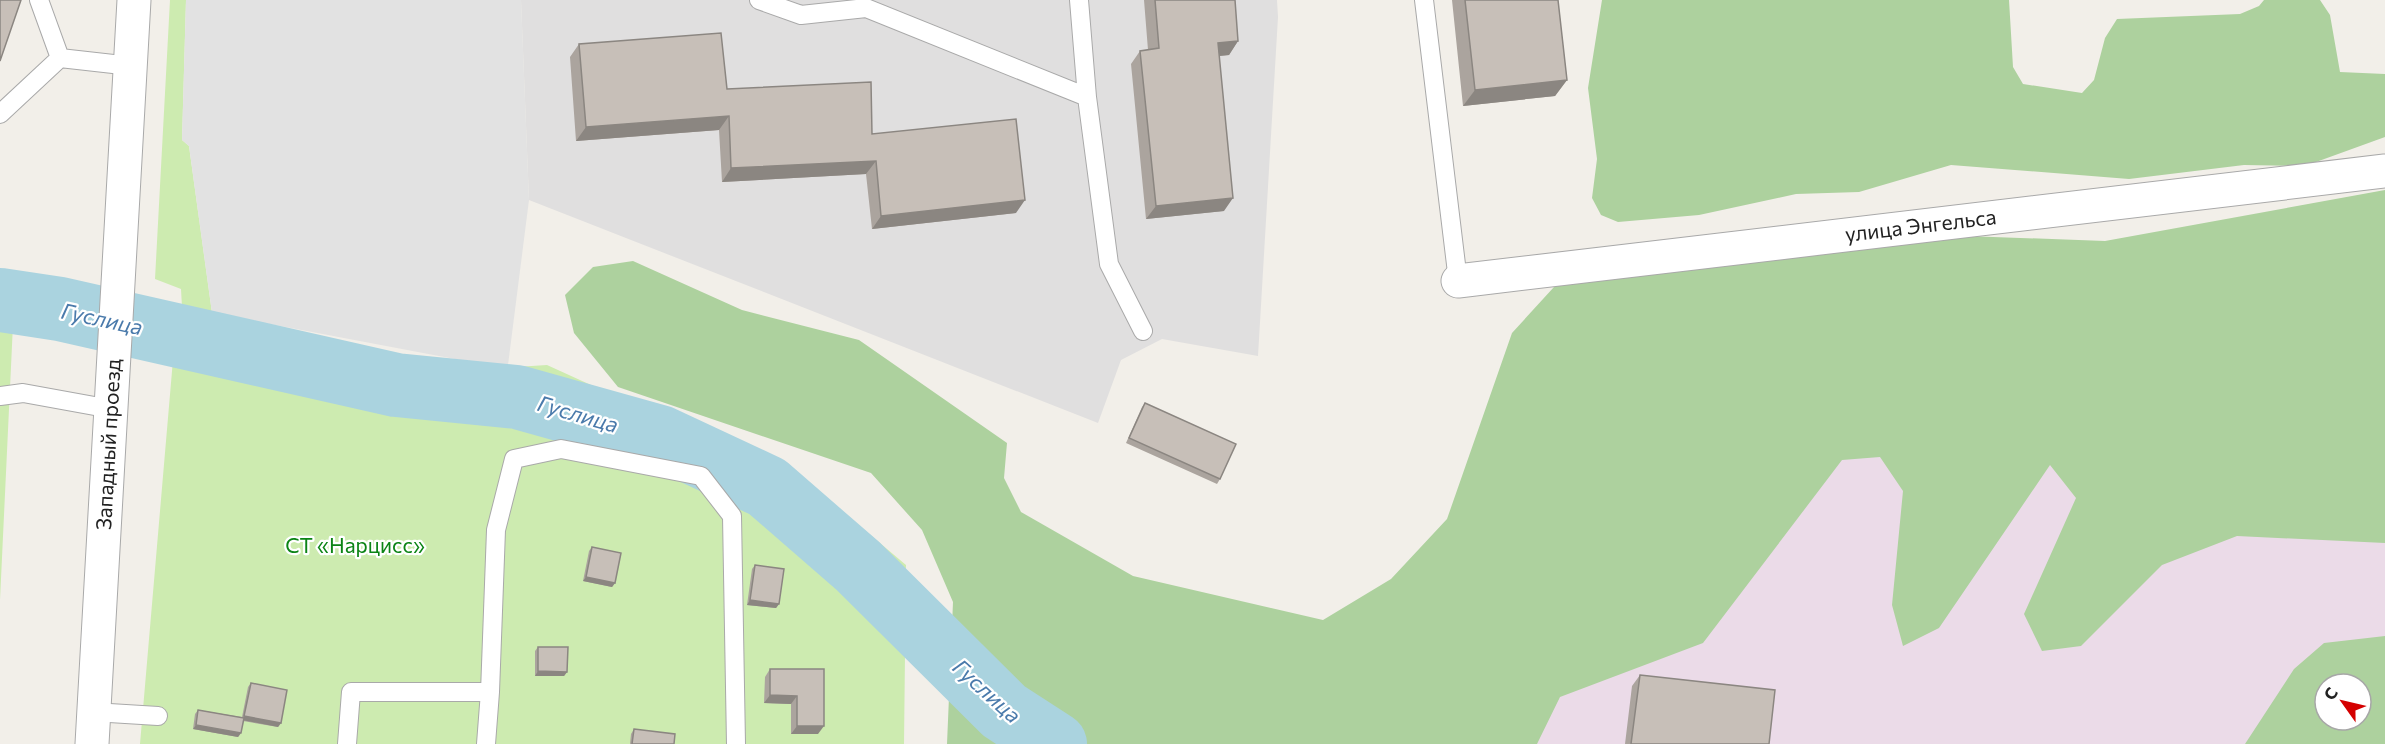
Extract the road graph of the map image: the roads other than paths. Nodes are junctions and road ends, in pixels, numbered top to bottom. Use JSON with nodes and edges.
{"nodes":[{"id":1,"x":39,"y":0,"type":"edge"},
{"id":2,"x":134,"y":0,"type":"edge"},
{"id":3,"x":759,"y":0,"type":"edge"},
{"id":4,"x":1079,"y":0,"type":"edge"},
{"id":5,"x":1424,"y":0,"type":"edge"},
{"id":6,"x":60,"y":58,"type":"junction"},
{"id":7,"x":131,"y":66,"type":"junction"},
{"id":8,"x":1087,"y":97,"type":"junction"},
{"id":9,"x":0,"y":114,"type":"edge"},
{"id":10,"x":2385,"y":171,"type":"edge"},
{"id":11,"x":1458,"y":281,"type":"joint"},
{"id":12,"x":1143,"y":331,"type":"dead end"},
{"id":13,"x":112,"y":394,"type":"junction"},
{"id":14,"x":0,"y":396,"type":"edge"},
{"id":15,"x":490,"y":692,"type":"junction"},
{"id":16,"x":93,"y":712,"type":"junction"},
{"id":17,"x":158,"y":716,"type":"dead end"},
{"id":18,"x":92,"y":744,"type":"edge"},
{"id":19,"x":347,"y":744,"type":"edge"},
{"id":20,"x":486,"y":744,"type":"edge"},
{"id":21,"x":736,"y":744,"type":"edge"}],
"edges":[{"from":1,"to":6,"type":"lane"},
{"from":2,"to":7,"type":"street","name":"Западный проезд"},
{"from":3,"to":8,"type":"lane"},
{"from":4,"to":8,"type":"lane"},
{"from":5,"to":11,"type":"lane"},
{"from":6,"to":7,"type":"lane"},
{"from":6,"to":9,"type":"lane"},
{"from":7,"to":13,"type":"street","name":"Западный проезд"},
{"from":8,"to":12,"type":"lane"},
{"from":10,"to":11,"type":"street","name":"улица Энгельса"},
{"from":13,"to":14,"type":"lane"},
{"from":13,"to":16,"type":"street","name":"Западный проезд"},
{"from":15,"to":19,"type":"lane"},
{"from":15,"to":20,"type":"lane"},
{"from":15,"to":21,"type":"lane"},
{"from":16,"to":17,"type":"lane"},
{"from":16,"to":18,"type":"street","name":"Западный проезд"}]}
